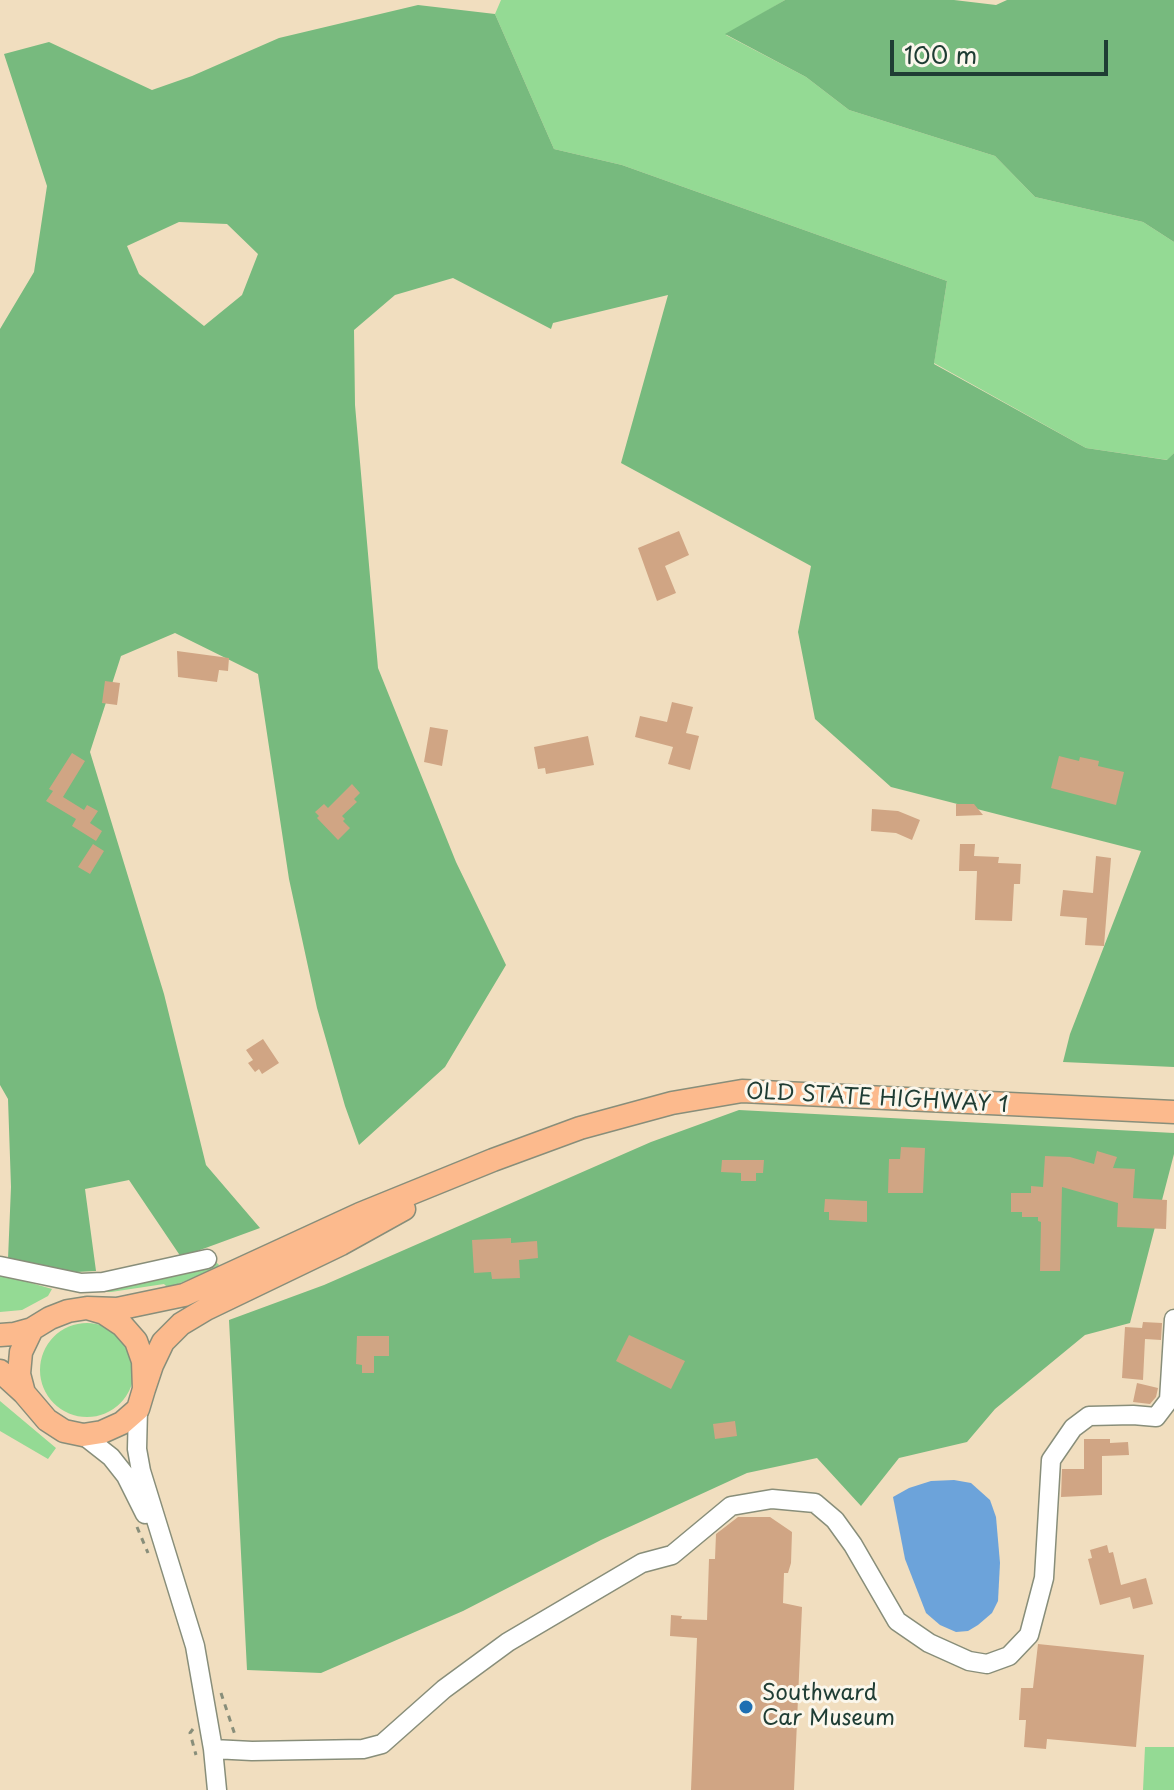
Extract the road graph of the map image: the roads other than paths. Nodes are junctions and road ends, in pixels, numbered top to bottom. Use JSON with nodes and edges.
{"nodes":[{"id":1,"x":1174,"y":1112,"type":"edge"},
{"id":2,"x":493,"y":1160,"type":"junction"},
{"id":3,"x":207,"y":1259,"type":"dead end"},
{"id":4,"x":0,"y":1266,"type":"edge"},
{"id":5,"x":66,"y":1280,"type":"junction"},
{"id":6,"x":78,"y":1310,"type":"junction"},
{"id":7,"x":1174,"y":1319,"type":"edge"},
{"id":8,"x":32,"y":1329,"type":"junction"},
{"id":9,"x":0,"y":1335,"type":"edge"},
{"id":10,"x":0,"y":1371,"type":"edge"},
{"id":11,"x":24,"y":1393,"type":"junction"},
{"id":12,"x":141,"y":1399,"type":"junction"},
{"id":13,"x":83,"y":1435,"type":"junction"},
{"id":14,"x":174,"y":1574,"type":"junction"},
{"id":15,"x":204,"y":1752,"type":"junction"},
{"id":16,"x":217,"y":1790,"type":"edge"}],
"edges":[{"from":1,"to":2,"type":"main road","name":"OLD STATE HIGHWAY 1"},
{"from":2,"to":6,"type":"main road","name":"OLD STATE HIGHWAY 1"},
{"from":2,"to":12,"type":"main road","name":"OLD STATE HIGHWAY 1"},
{"from":3,"to":5,"type":"street"},
{"from":4,"to":5,"type":"street"},
{"from":5,"to":6,"type":"street"},
{"from":6,"to":8,"type":"main road"},
{"from":6,"to":12,"type":"main road"},
{"from":7,"to":15,"type":"street"},
{"from":8,"to":9,"type":"main road"},
{"from":8,"to":11,"type":"main road"},
{"from":10,"to":11,"type":"main road"},
{"from":11,"to":13,"type":"main road"},
{"from":12,"to":13,"type":"main road"},
{"from":12,"to":14,"type":"street"},
{"from":13,"to":14,"type":"street"},
{"from":14,"to":15,"type":"street"},
{"from":15,"to":16,"type":"street"}]}
